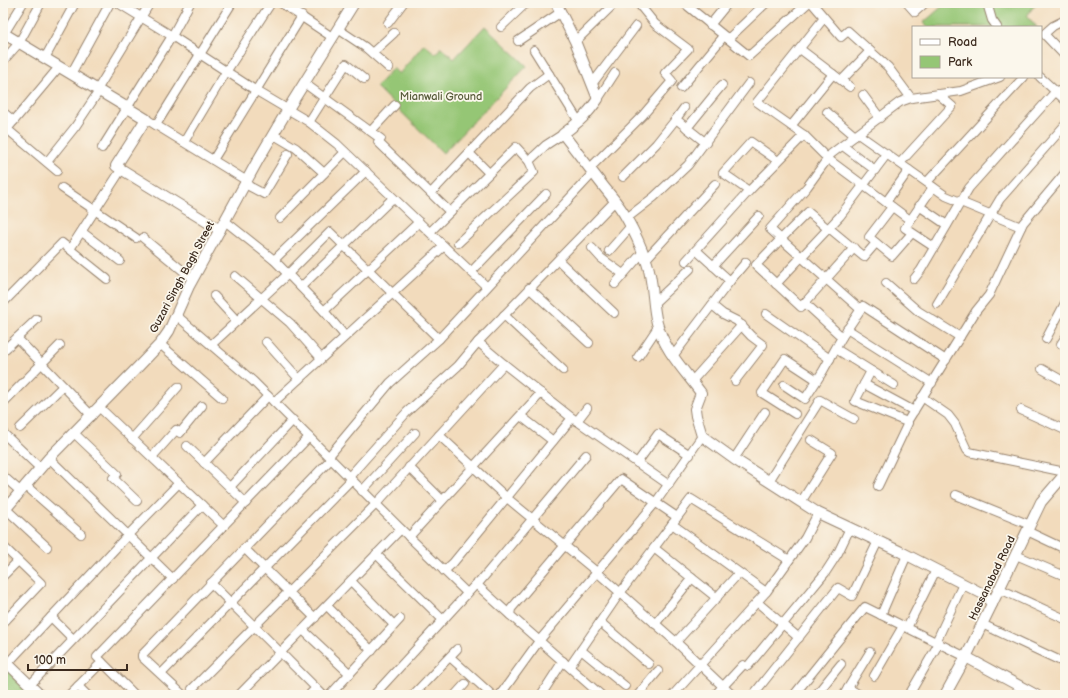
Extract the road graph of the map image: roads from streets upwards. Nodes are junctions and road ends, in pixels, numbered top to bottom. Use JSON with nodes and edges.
{"nodes":[{"id":1,"x":23,"y":3,"type":"edge"},
{"id":2,"x":41,"y":3,"type":"edge"},
{"id":3,"x":75,"y":3,"type":"edge"},
{"id":4,"x":110,"y":3,"type":"edge"},
{"id":5,"x":118,"y":3,"type":"edge"},
{"id":6,"x":150,"y":3,"type":"edge"},
{"id":7,"x":190,"y":3,"type":"edge"},
{"id":8,"x":232,"y":3,"type":"edge"},
{"id":9,"x":271,"y":3,"type":"edge"},
{"id":10,"x":281,"y":3,"type":"edge"},
{"id":11,"x":403,"y":3,"type":"edge"},
{"id":12,"x":528,"y":3,"type":"edge"},
{"id":13,"x":615,"y":3,"type":"edge"},
{"id":14,"x":638,"y":3,"type":"edge"},
{"id":15,"x":728,"y":3,"type":"edge"},
{"id":16,"x":766,"y":3,"type":"edge"},
{"id":17,"x":808,"y":3,"type":"edge"},
{"id":18,"x":812,"y":3,"type":"edge"},
{"id":19,"x":907,"y":3,"type":"edge"},
{"id":20,"x":925,"y":3,"type":"edge"},
{"id":21,"x":987,"y":3,"type":"edge"},
{"id":22,"x":351,"y":4,"type":"edge"},
{"id":23,"x":690,"y":5,"type":"edge"},
{"id":24,"x":559,"y":6,"type":"edge"},
{"id":25,"x":302,"y":16,"type":"junction"},
{"id":26,"x":141,"y":17,"type":"junction"},
{"id":27,"x":824,"y":18,"type":"junction"},
{"id":28,"x":1065,"y":20,"type":"edge"},
{"id":29,"x":388,"y":23,"type":"dead end"},
{"id":30,"x":710,"y":25,"type":"junction"},
{"id":31,"x":636,"y":26,"type":"dead end"},
{"id":32,"x":996,"y":26,"type":"edge"},
{"id":33,"x":501,"y":27,"type":"dead end"},
{"id":34,"x":335,"y":33,"type":"junction"},
{"id":35,"x":394,"y":33,"type":"dead end"},
{"id":36,"x":3,"y":34,"type":"edge"},
{"id":37,"x":172,"y":36,"type":"junction"},
{"id":38,"x":726,"y":38,"type":"junction"},
{"id":39,"x":518,"y":41,"type":"dead end"},
{"id":40,"x":575,"y":42,"type":"junction"},
{"id":41,"x":19,"y":43,"type":"junction"},
{"id":42,"x":800,"y":49,"type":"junction"},
{"id":43,"x":534,"y":50,"type":"dead end"},
{"id":44,"x":870,"y":51,"type":"junction"},
{"id":45,"x":372,"y":53,"type":"junction"},
{"id":46,"x":200,"y":55,"type":"junction"},
{"id":47,"x":1065,"y":56,"type":"edge"},
{"id":48,"x":45,"y":58,"type":"junction"},
{"id":49,"x":3,"y":61,"type":"edge"},
{"id":50,"x":59,"y":67,"type":"junction"},
{"id":51,"x":389,"y":68,"type":"dead end"},
{"id":52,"x":226,"y":72,"type":"junction"},
{"id":53,"x":615,"y":73,"type":"dead end"},
{"id":54,"x":71,"y":74,"type":"junction"},
{"id":55,"x":549,"y":74,"type":"junction"},
{"id":56,"x":833,"y":74,"type":"junction"},
{"id":57,"x":994,"y":78,"type":"edge"},
{"id":58,"x":1023,"y":78,"type":"edge"},
{"id":59,"x":1041,"y":78,"type":"edge"},
{"id":60,"x":364,"y":79,"type":"dead end"},
{"id":61,"x":842,"y":80,"type":"junction"},
{"id":62,"x":304,"y":83,"type":"junction"},
{"id":63,"x":749,"y":83,"type":"dead end"},
{"id":64,"x":592,"y":84,"type":"junction"},
{"id":65,"x":722,"y":85,"type":"dead end"},
{"id":66,"x":850,"y":87,"type":"dead end"},
{"id":67,"x":681,"y":88,"type":"dead end"},
{"id":68,"x":98,"y":90,"type":"junction"},
{"id":69,"x":255,"y":90,"type":"junction"},
{"id":70,"x":1056,"y":91,"type":"junction"},
{"id":71,"x":938,"y":94,"type":"junction"},
{"id":72,"x":863,"y":95,"type":"dead end"},
{"id":73,"x":325,"y":97,"type":"junction"},
{"id":74,"x":911,"y":98,"type":"junction"},
{"id":75,"x":598,"y":99,"type":"junction"},
{"id":76,"x":1065,"y":100,"type":"edge"},
{"id":77,"x":395,"y":104,"type":"dead end"},
{"id":78,"x":128,"y":108,"type":"junction"},
{"id":79,"x":684,"y":108,"type":"dead end"},
{"id":80,"x":288,"y":109,"type":"junction"},
{"id":81,"x":3,"y":112,"type":"edge"},
{"id":82,"x":827,"y":112,"type":"dead end"},
{"id":83,"x":880,"y":118,"type":"junction"},
{"id":84,"x":146,"y":119,"type":"junction"},
{"id":85,"x":676,"y":119,"type":"junction"},
{"id":86,"x":14,"y":121,"type":"junction"},
{"id":87,"x":309,"y":122,"type":"junction"},
{"id":88,"x":579,"y":122,"type":"junction"},
{"id":89,"x":156,"y":125,"type":"junction"},
{"id":90,"x":1065,"y":125,"type":"edge"},
{"id":91,"x":791,"y":126,"type":"junction"},
{"id":92,"x":687,"y":128,"type":"junction"},
{"id":93,"x":5,"y":131,"type":"edge"},
{"id":94,"x":371,"y":131,"type":"junction"},
{"id":95,"x":562,"y":134,"type":"junction"},
{"id":96,"x":274,"y":135,"type":"junction"},
{"id":97,"x":804,"y":135,"type":"junction"},
{"id":98,"x":857,"y":135,"type":"junction"},
{"id":99,"x":184,"y":142,"type":"junction"},
{"id":100,"x":706,"y":143,"type":"junction"},
{"id":101,"x":843,"y":146,"type":"junction"},
{"id":102,"x":102,"y":148,"type":"dead end"},
{"id":103,"x":345,"y":152,"type":"junction"},
{"id":104,"x":469,"y":153,"type":"junction"},
{"id":105,"x":288,"y":154,"type":"dead end"},
{"id":106,"x":887,"y":154,"type":"junction"},
{"id":107,"x":828,"y":159,"type":"junction"},
{"id":108,"x":212,"y":160,"type":"junction"},
{"id":109,"x":778,"y":161,"type":"junction"},
{"id":110,"x":47,"y":162,"type":"junction"},
{"id":111,"x":529,"y":162,"type":"junction"},
{"id":112,"x":900,"y":163,"type":"junction"},
{"id":113,"x":121,"y":170,"type":"junction"},
{"id":114,"x":875,"y":170,"type":"junction"},
{"id":115,"x":909,"y":170,"type":"junction"},
{"id":116,"x":58,"y":171,"type":"dead end"},
{"id":117,"x":366,"y":171,"type":"junction"},
{"id":118,"x":591,"y":171,"type":"junction"},
{"id":119,"x":324,"y":173,"type":"junction"},
{"id":120,"x":489,"y":173,"type":"junction"},
{"id":121,"x":1065,"y":173,"type":"edge"},
{"id":122,"x":623,"y":177,"type":"dead end"},
{"id":123,"x":246,"y":182,"type":"junction"},
{"id":124,"x":715,"y":184,"type":"dead end"},
{"id":125,"x":930,"y":184,"type":"junction"},
{"id":126,"x":864,"y":185,"type":"junction"},
{"id":127,"x":62,"y":188,"type":"dead end"},
{"id":128,"x":749,"y":191,"type":"junction"},
{"id":129,"x":431,"y":193,"type":"junction"},
{"id":130,"x":546,"y":194,"type":"dead end"},
{"id":131,"x":393,"y":198,"type":"junction"},
{"id":132,"x":615,"y":201,"type":"junction"},
{"id":133,"x":961,"y":202,"type":"junction"},
{"id":134,"x":889,"y":204,"type":"junction"},
{"id":135,"x":919,"y":206,"type":"junction"},
{"id":136,"x":96,"y":210,"type":"junction"},
{"id":137,"x":450,"y":212,"type":"junction"},
{"id":138,"x":991,"y":214,"type":"junction"},
{"id":139,"x":759,"y":216,"type":"dead end"},
{"id":140,"x":280,"y":218,"type":"dead end"},
{"id":141,"x":910,"y":220,"type":"junction"},
{"id":142,"x":419,"y":222,"type":"junction"},
{"id":143,"x":629,"y":222,"type":"junction"},
{"id":144,"x":947,"y":225,"type":"junction"},
{"id":145,"x":222,"y":226,"type":"junction"},
{"id":146,"x":1021,"y":227,"type":"junction"},
{"id":147,"x":829,"y":229,"type":"junction"},
{"id":148,"x":82,"y":232,"type":"junction"},
{"id":149,"x":430,"y":232,"type":"junction"},
{"id":150,"x":912,"y":232,"type":"junction"},
{"id":151,"x":781,"y":239,"type":"junction"},
{"id":152,"x":458,"y":243,"type":"dead end"},
{"id":153,"x":876,"y":243,"type":"junction"},
{"id":154,"x":344,"y":246,"type":"junction"},
{"id":155,"x":444,"y":246,"type":"junction"},
{"id":156,"x":934,"y":247,"type":"junction"},
{"id":157,"x":592,"y":248,"type":"dead end"},
{"id":158,"x":854,"y":248,"type":"junction"},
{"id":159,"x":70,"y":249,"type":"junction"},
{"id":160,"x":696,"y":250,"type":"junction"},
{"id":161,"x":609,"y":251,"type":"dead end"},
{"id":162,"x":644,"y":256,"type":"junction"},
{"id":163,"x":801,"y":257,"type":"junction"},
{"id":164,"x":120,"y":260,"type":"dead end"},
{"id":165,"x":274,"y":260,"type":"junction"},
{"id":166,"x":558,"y":260,"type":"junction"},
{"id":167,"x":686,"y":261,"type":"dead end"},
{"id":168,"x":746,"y":262,"type":"dead end"},
{"id":169,"x":713,"y":266,"type":"junction"},
{"id":170,"x":690,"y":269,"type":"dead end"},
{"id":171,"x":368,"y":270,"type":"junction"},
{"id":172,"x":471,"y":272,"type":"junction"},
{"id":173,"x":288,"y":274,"type":"junction"},
{"id":174,"x":623,"y":274,"type":"junction"},
{"id":175,"x":235,"y":276,"type":"dead end"},
{"id":176,"x":106,"y":279,"type":"dead end"},
{"id":177,"x":193,"y":279,"type":"junction"},
{"id":178,"x":826,"y":279,"type":"junction"},
{"id":179,"x":914,"y":279,"type":"dead end"},
{"id":180,"x":730,"y":281,"type":"junction"},
{"id":181,"x":886,"y":283,"type":"dead end"},
{"id":182,"x":615,"y":284,"type":"dead end"},
{"id":183,"x":776,"y":284,"type":"junction"},
{"id":184,"x":301,"y":287,"type":"junction"},
{"id":185,"x":487,"y":287,"type":"junction"},
{"id":186,"x":529,"y":288,"type":"junction"},
{"id":187,"x":391,"y":294,"type":"junction"},
{"id":188,"x":214,"y":296,"type":"dead end"},
{"id":189,"x":262,"y":298,"type":"junction"},
{"id":190,"x":3,"y":303,"type":"edge"},
{"id":191,"x":654,"y":303,"type":"junction"},
{"id":192,"x":805,"y":303,"type":"junction"},
{"id":193,"x":1065,"y":303,"type":"edge"},
{"id":194,"x":937,"y":304,"type":"dead end"},
{"id":195,"x":712,"y":305,"type":"junction"},
{"id":196,"x":860,"y":310,"type":"junction"},
{"id":197,"x":324,"y":311,"type":"junction"},
{"id":198,"x":614,"y":313,"type":"dead end"},
{"id":199,"x":766,"y":314,"type":"dead end"},
{"id":200,"x":176,"y":315,"type":"junction"},
{"id":201,"x":504,"y":315,"type":"junction"},
{"id":202,"x":37,"y":319,"type":"dead end"},
{"id":203,"x":237,"y":321,"type":"junction"},
{"id":204,"x":742,"y":325,"type":"junction"},
{"id":205,"x":658,"y":327,"type":"junction"},
{"id":206,"x":847,"y":330,"type":"junction"},
{"id":207,"x":346,"y":336,"type":"junction"},
{"id":208,"x":842,"y":337,"type":"junction"},
{"id":209,"x":960,"y":337,"type":"junction"},
{"id":210,"x":17,"y":338,"type":"junction"},
{"id":211,"x":1065,"y":338,"type":"edge"},
{"id":212,"x":439,"y":339,"type":"junction"},
{"id":213,"x":1046,"y":339,"type":"dead end"},
{"id":214,"x":266,"y":342,"type":"dead end"},
{"id":215,"x":478,"y":342,"type":"junction"},
{"id":216,"x":589,"y":343,"type":"dead end"},
{"id":217,"x":160,"y":344,"type":"junction"},
{"id":218,"x":60,"y":345,"type":"dead end"},
{"id":219,"x":211,"y":345,"type":"junction"},
{"id":220,"x":1065,"y":346,"type":"edge"},
{"id":221,"x":836,"y":349,"type":"junction"},
{"id":222,"x":3,"y":351,"type":"edge"},
{"id":223,"x":673,"y":356,"type":"junction"},
{"id":224,"x":638,"y":357,"type":"dead end"},
{"id":225,"x":321,"y":358,"type":"junction"},
{"id":226,"x":830,"y":359,"type":"junction"},
{"id":227,"x":946,"y":360,"type":"junction"},
{"id":228,"x":42,"y":364,"type":"junction"},
{"id":229,"x":504,"y":364,"type":"junction"},
{"id":230,"x":1042,"y":369,"type":"dead end"},
{"id":231,"x":563,"y":370,"type":"dead end"},
{"id":232,"x":871,"y":371,"type":"junction"},
{"id":233,"x":299,"y":379,"type":"junction"},
{"id":234,"x":817,"y":380,"type":"junction"},
{"id":235,"x":692,"y":381,"type":"junction"},
{"id":236,"x":736,"y":381,"type":"dead end"},
{"id":237,"x":1065,"y":382,"type":"edge"},
{"id":238,"x":932,"y":383,"type":"junction"},
{"id":239,"x":864,"y":384,"type":"junction"},
{"id":240,"x":784,"y":385,"type":"dead end"},
{"id":241,"x":894,"y":385,"type":"dead end"},
{"id":242,"x":62,"y":386,"type":"junction"},
{"id":243,"x":178,"y":387,"type":"dead end"},
{"id":244,"x":541,"y":393,"type":"junction"},
{"id":245,"x":922,"y":397,"type":"junction"},
{"id":246,"x":222,"y":398,"type":"dead end"},
{"id":247,"x":271,"y":399,"type":"junction"},
{"id":248,"x":3,"y":403,"type":"edge"},
{"id":249,"x":202,"y":406,"type":"dead end"},
{"id":250,"x":100,"y":408,"type":"junction"},
{"id":251,"x":587,"y":408,"type":"dead end"},
{"id":252,"x":1021,"y":410,"type":"dead end"},
{"id":253,"x":914,"y":411,"type":"junction"},
{"id":254,"x":765,"y":412,"type":"dead end"},
{"id":255,"x":794,"y":414,"type":"dead end"},
{"id":256,"x":92,"y":416,"type":"junction"},
{"id":257,"x":522,"y":417,"type":"dead end"},
{"id":258,"x":854,"y":418,"type":"dead end"},
{"id":259,"x":575,"y":419,"type":"junction"},
{"id":260,"x":293,"y":420,"type":"junction"},
{"id":261,"x":907,"y":422,"type":"junction"},
{"id":262,"x":20,"y":428,"type":"dead end"},
{"id":263,"x":1065,"y":430,"type":"edge"},
{"id":264,"x":3,"y":433,"type":"edge"},
{"id":265,"x":74,"y":433,"type":"junction"},
{"id":266,"x":415,"y":433,"type":"dead end"},
{"id":267,"x":439,"y":435,"type":"junction"},
{"id":268,"x":702,"y":436,"type":"junction"},
{"id":269,"x":309,"y":437,"type":"junction"},
{"id":270,"x":132,"y":439,"type":"junction"},
{"id":271,"x":811,"y":440,"type":"dead end"},
{"id":272,"x":554,"y":441,"type":"junction"},
{"id":273,"x":187,"y":446,"type":"dead end"},
{"id":274,"x":586,"y":455,"type":"dead end"},
{"id":275,"x":690,"y":455,"type":"junction"},
{"id":276,"x":152,"y":457,"type":"junction"},
{"id":277,"x":49,"y":458,"type":"junction"},
{"id":278,"x":330,"y":458,"type":"junction"},
{"id":279,"x":734,"y":459,"type":"junction"},
{"id":280,"x":204,"y":463,"type":"junction"},
{"id":281,"x":637,"y":463,"type":"junction"},
{"id":282,"x":474,"y":466,"type":"junction"},
{"id":283,"x":410,"y":467,"type":"junction"},
{"id":284,"x":40,"y":468,"type":"junction"},
{"id":285,"x":3,"y":476,"type":"edge"},
{"id":286,"x":350,"y":478,"type":"junction"},
{"id":287,"x":1064,"y":478,"type":"edge"},
{"id":288,"x":769,"y":481,"type":"junction"},
{"id":289,"x":178,"y":483,"type":"junction"},
{"id":290,"x":669,"y":485,"type":"junction"},
{"id":291,"x":878,"y":486,"type":"dead end"},
{"id":292,"x":230,"y":487,"type":"junction"},
{"id":293,"x":23,"y":488,"type":"junction"},
{"id":294,"x":362,"y":491,"type":"junction"},
{"id":295,"x":956,"y":495,"type":"dead end"},
{"id":296,"x":507,"y":498,"type":"junction"},
{"id":297,"x":442,"y":500,"type":"junction"},
{"id":298,"x":137,"y":501,"type":"dead end"},
{"id":299,"x":656,"y":502,"type":"junction"},
{"id":300,"x":801,"y":502,"type":"junction"},
{"id":301,"x":246,"y":503,"type":"junction"},
{"id":302,"x":376,"y":504,"type":"junction"},
{"id":303,"x":202,"y":505,"type":"junction"},
{"id":304,"x":4,"y":511,"type":"edge"},
{"id":305,"x":818,"y":513,"type":"junction"},
{"id":306,"x":532,"y":518,"type":"junction"},
{"id":307,"x":675,"y":520,"type":"junction"},
{"id":308,"x":224,"y":526,"type":"junction"},
{"id":309,"x":850,"y":528,"type":"junction"},
{"id":310,"x":1029,"y":528,"type":"junction"},
{"id":311,"x":401,"y":529,"type":"junction"},
{"id":312,"x":81,"y":534,"type":"dead end"},
{"id":313,"x":128,"y":534,"type":"junction"},
{"id":314,"x":409,"y":537,"type":"junction"},
{"id":315,"x":878,"y":541,"type":"junction"},
{"id":316,"x":3,"y":546,"type":"edge"},
{"id":317,"x":565,"y":546,"type":"junction"},
{"id":318,"x":47,"y":547,"type":"dead end"},
{"id":319,"x":244,"y":548,"type":"junction"},
{"id":320,"x":654,"y":548,"type":"junction"},
{"id":321,"x":1065,"y":549,"type":"edge"},
{"id":322,"x":376,"y":554,"type":"junction"},
{"id":323,"x":907,"y":555,"type":"junction"},
{"id":324,"x":1016,"y":555,"type":"junction"},
{"id":325,"x":151,"y":558,"type":"junction"},
{"id":326,"x":789,"y":560,"type":"junction"},
{"id":327,"x":18,"y":561,"type":"junction"},
{"id":328,"x":264,"y":568,"type":"junction"},
{"id":329,"x":936,"y":570,"type":"junction"},
{"id":330,"x":444,"y":571,"type":"junction"},
{"id":331,"x":598,"y":573,"type":"junction"},
{"id":332,"x":739,"y":573,"type":"junction"},
{"id":333,"x":3,"y":576,"type":"edge"},
{"id":334,"x":1065,"y":576,"type":"edge"},
{"id":335,"x":692,"y":578,"type":"junction"},
{"id":336,"x":172,"y":579,"type":"junction"},
{"id":337,"x":351,"y":581,"type":"junction"},
{"id":338,"x":211,"y":583,"type":"junction"},
{"id":339,"x":476,"y":584,"type":"junction"},
{"id":340,"x":963,"y":584,"type":"junction"},
{"id":341,"x":1000,"y":590,"type":"junction"},
{"id":342,"x":766,"y":592,"type":"junction"},
{"id":343,"x":288,"y":593,"type":"junction"},
{"id":344,"x":467,"y":593,"type":"junction"},
{"id":345,"x":620,"y":594,"type":"junction"},
{"id":346,"x":716,"y":598,"type":"junction"},
{"id":347,"x":230,"y":602,"type":"junction"},
{"id":348,"x":757,"y":602,"type":"junction"},
{"id":349,"x":992,"y":604,"type":"junction"},
{"id":350,"x":327,"y":606,"type":"junction"},
{"id":351,"x":510,"y":614,"type":"junction"},
{"id":352,"x":881,"y":615,"type":"junction"},
{"id":353,"x":51,"y":617,"type":"junction"},
{"id":354,"x":315,"y":618,"type":"junction"},
{"id":355,"x":1065,"y":618,"type":"edge"},
{"id":356,"x":443,"y":620,"type":"junction"},
{"id":357,"x":600,"y":622,"type":"junction"},
{"id":358,"x":3,"y":623,"type":"edge"},
{"id":359,"x":655,"y":624,"type":"junction"},
{"id":360,"x":982,"y":624,"type":"junction"},
{"id":361,"x":783,"y":625,"type":"junction"},
{"id":362,"x":254,"y":627,"type":"junction"},
{"id":363,"x":905,"y":627,"type":"junction"},
{"id":364,"x":303,"y":630,"type":"junction"},
{"id":365,"x":799,"y":638,"type":"junction"},
{"id":366,"x":73,"y":640,"type":"junction"},
{"id":367,"x":538,"y":641,"type":"junction"},
{"id":368,"x":676,"y":642,"type":"junction"},
{"id":369,"x":938,"y":642,"type":"junction"},
{"id":370,"x":457,"y":649,"type":"dead end"},
{"id":371,"x":581,"y":650,"type":"junction"},
{"id":372,"x":372,"y":651,"type":"junction"},
{"id":373,"x":870,"y":652,"type":"dead end"},
{"id":374,"x":281,"y":653,"type":"junction"},
{"id":375,"x":966,"y":656,"type":"junction"},
{"id":376,"x":450,"y":657,"type":"junction"},
{"id":377,"x":5,"y":662,"type":"edge"},
{"id":378,"x":102,"y":662,"type":"junction"},
{"id":379,"x":1065,"y":663,"type":"edge"},
{"id":380,"x":566,"y":664,"type":"junction"},
{"id":381,"x":649,"y":664,"type":"dead end"},
{"id":382,"x":700,"y":664,"type":"junction"},
{"id":383,"x":841,"y":664,"type":"dead end"},
{"id":384,"x":658,"y":671,"type":"dead end"},
{"id":385,"x":161,"y":674,"type":"junction"},
{"id":386,"x":350,"y":674,"type":"junction"},
{"id":387,"x":874,"y":676,"type":"dead end"},
{"id":388,"x":465,"y":684,"type":"dead end"},
{"id":389,"x":30,"y":685,"type":"junction"},
{"id":390,"x":78,"y":686,"type":"junction"},
{"id":391,"x":625,"y":686,"type":"dead end"},
{"id":392,"x":723,"y":686,"type":"junction"},
{"id":393,"x":316,"y":688,"type":"junction"},
{"id":394,"x":192,"y":689,"type":"dead end"},
{"id":395,"x":846,"y":691,"type":"edge"},
{"id":396,"x":599,"y":694,"type":"edge"},
{"id":397,"x":40,"y":695,"type":"edge"},
{"id":398,"x":69,"y":695,"type":"edge"},
{"id":399,"x":87,"y":695,"type":"edge"},
{"id":400,"x":135,"y":695,"type":"edge"},
{"id":401,"x":183,"y":695,"type":"edge"},
{"id":402,"x":238,"y":695,"type":"edge"},
{"id":403,"x":309,"y":695,"type":"edge"},
{"id":404,"x":323,"y":695,"type":"edge"},
{"id":405,"x":330,"y":695,"type":"edge"},
{"id":406,"x":374,"y":695,"type":"edge"},
{"id":407,"x":413,"y":695,"type":"edge"},
{"id":408,"x":455,"y":695,"type":"edge"},
{"id":409,"x":492,"y":695,"type":"edge"},
{"id":410,"x":500,"y":695,"type":"edge"},
{"id":411,"x":541,"y":695,"type":"edge"},
{"id":412,"x":638,"y":695,"type":"edge"},
{"id":413,"x":673,"y":695,"type":"edge"},
{"id":414,"x":715,"y":695,"type":"edge"},
{"id":415,"x":732,"y":695,"type":"edge"},
{"id":416,"x":754,"y":695,"type":"edge"},
{"id":417,"x":794,"y":695,"type":"edge"},
{"id":418,"x":816,"y":695,"type":"edge"},
{"id":419,"x":860,"y":695,"type":"edge"},
{"id":420,"x":909,"y":695,"type":"edge"},
{"id":421,"x":945,"y":695,"type":"edge"},
{"id":422,"x":1036,"y":695,"type":"edge"}],
"edges":[{"from":1,"to":36,"type":"street"},
{"from":2,"to":41,"type":"street"},
{"from":3,"to":48,"type":"street"},
{"from":4,"to":54,"type":"street"},
{"from":5,"to":26,"type":"street"},
{"from":6,"to":26,"type":"street"},
{"from":7,"to":37,"type":"street"},
{"from":8,"to":46,"type":"street"},
{"from":9,"to":52,"type":"street"},
{"from":10,"to":25,"type":"street"},
{"from":11,"to":29,"type":"street"},
{"from":12,"to":33,"type":"street"},
{"from":13,"to":40,"type":"street"},
{"from":14,"to":118,"type":"street"},
{"from":15,"to":30,"type":"street"},
{"from":16,"to":38,"type":"street"},
{"from":17,"to":38,"type":"street"},
{"from":18,"to":27,"type":"street"},
{"from":19,"to":20,"type":"street"},
{"from":21,"to":32,"type":"street"},
{"from":22,"to":34,"type":"street","name":"Guzari Singh Bagh Street"},
{"from":23,"to":30,"type":"street"},
{"from":24,"to":39,"type":"street"},
{"from":24,"to":40,"type":"street"},
{"from":25,"to":34,"type":"street"},
{"from":25,"to":69,"type":"street"},
{"from":26,"to":37,"type":"street"},
{"from":26,"to":68,"type":"street"},
{"from":27,"to":42,"type":"street"},
{"from":27,"to":44,"type":"street"},
{"from":28,"to":47,"type":"street"},
{"from":30,"to":38,"type":"street"},
{"from":31,"to":64,"type":"street"},
{"from":34,"to":45,"type":"street"},
{"from":34,"to":62,"type":"street","name":"Guzari Singh Bagh Street"},
{"from":35,"to":45,"type":"street"},
{"from":36,"to":41,"type":"street"},
{"from":37,"to":46,"type":"street"},
{"from":37,"to":78,"type":"street"},
{"from":38,"to":67,"type":"street"},
{"from":40,"to":64,"type":"street"},
{"from":41,"to":48,"type":"street"},
{"from":41,"to":49,"type":"street"},
{"from":42,"to":56,"type":"street"},
{"from":42,"to":91,"type":"street"},
{"from":43,"to":55,"type":"street"},
{"from":44,"to":61,"type":"street"},
{"from":44,"to":74,"type":"street"},
{"from":45,"to":51,"type":"street"},
{"from":46,"to":52,"type":"street"},
{"from":46,"to":89,"type":"street"},
{"from":48,"to":50,"type":"street"},
{"from":50,"to":54,"type":"street"},
{"from":50,"to":86,"type":"street"},
{"from":52,"to":69,"type":"street"},
{"from":52,"to":99,"type":"street"},
{"from":53,"to":75,"type":"street"},
{"from":54,"to":68,"type":"street"},
{"from":55,"to":88,"type":"street"},
{"from":55,"to":104,"type":"street"},
{"from":56,"to":61,"type":"street"},
{"from":56,"to":91,"type":"street"},
{"from":57,"to":71,"type":"street"},
{"from":58,"to":125,"type":"street"},
{"from":59,"to":70,"type":"street"},
{"from":60,"to":73,"type":"street"},
{"from":61,"to":66,"type":"street"},
{"from":62,"to":73,"type":"street"},
{"from":62,"to":80,"type":"street","name":"Guzari Singh Bagh Street"},
{"from":63,"to":100,"type":"street"},
{"from":64,"to":75,"type":"street"},
{"from":65,"to":92,"type":"street"},
{"from":68,"to":78,"type":"street"},
{"from":68,"to":110,"type":"street"},
{"from":69,"to":80,"type":"street"},
{"from":69,"to":108,"type":"street"},
{"from":70,"to":76,"type":"street"},
{"from":70,"to":133,"type":"street"},
{"from":71,"to":74,"type":"street"},
{"from":71,"to":112,"type":"street"},
{"from":72,"to":83,"type":"street"},
{"from":73,"to":87,"type":"street"},
{"from":73,"to":94,"type":"street"},
{"from":74,"to":83,"type":"street"},
{"from":75,"to":88,"type":"street"},
{"from":77,"to":94,"type":"street"},
{"from":78,"to":84,"type":"street"},
{"from":78,"to":102,"type":"street"},
{"from":79,"to":85,"type":"street"},
{"from":80,"to":87,"type":"street"},
{"from":80,"to":96,"type":"street","name":"Guzari Singh Bagh Street"},
{"from":81,"to":86,"type":"street"},
{"from":82,"to":98,"type":"street"},
{"from":83,"to":98,"type":"street"},
{"from":84,"to":89,"type":"street"},
{"from":84,"to":113,"type":"street"},
{"from":85,"to":92,"type":"street"},
{"from":85,"to":122,"type":"street"},
{"from":86,"to":93,"type":"street"},
{"from":87,"to":103,"type":"street"},
{"from":88,"to":95,"type":"street"},
{"from":89,"to":99,"type":"street"},
{"from":90,"to":138,"type":"street"},
{"from":91,"to":97,"type":"street"},
{"from":92,"to":100,"type":"street"},
{"from":93,"to":110,"type":"street"},
{"from":94,"to":129,"type":"street"},
{"from":95,"to":111,"type":"street"},
{"from":95,"to":118,"type":"street"},
{"from":96,"to":119,"type":"street"},
{"from":96,"to":123,"type":"street","name":"Guzari Singh Bagh Street"},
{"from":97,"to":107,"type":"street"},
{"from":97,"to":109,"type":"street"},
{"from":98,"to":101,"type":"street"},
{"from":98,"to":106,"type":"street"},
{"from":99,"to":108,"type":"street"},
{"from":100,"to":143,"type":"street"},
{"from":101,"to":107,"type":"street"},
{"from":101,"to":114,"type":"street"},
{"from":103,"to":117,"type":"street"},
{"from":103,"to":119,"type":"street"},
{"from":104,"to":120,"type":"street"},
{"from":104,"to":129,"type":"street"},
{"from":105,"to":123,"type":"street"},
{"from":106,"to":112,"type":"street"},
{"from":106,"to":114,"type":"street"},
{"from":107,"to":126,"type":"street"},
{"from":107,"to":151,"type":"street"},
{"from":108,"to":123,"type":"street"},
{"from":109,"to":128,"type":"street"},
{"from":109,"to":128,"type":"street"},
{"from":110,"to":116,"type":"street"},
{"from":111,"to":120,"type":"street"},
{"from":111,"to":152,"type":"street"},
{"from":112,"to":115,"type":"street"},
{"from":113,"to":136,"type":"street"},
{"from":113,"to":145,"type":"street"},
{"from":114,"to":126,"type":"street"},
{"from":115,"to":125,"type":"street"},
{"from":115,"to":134,"type":"street"},
{"from":117,"to":131,"type":"street"},
{"from":117,"to":165,"type":"street"},
{"from":118,"to":132,"type":"street"},
{"from":118,"to":185,"type":"street"},
{"from":119,"to":140,"type":"street"},
{"from":120,"to":137,"type":"street"},
{"from":121,"to":146,"type":"street"},
{"from":123,"to":145,"type":"street","name":"Guzari Singh Bagh Street"},
{"from":124,"to":162,"type":"street"},
{"from":125,"to":133,"type":"street"},
{"from":125,"to":135,"type":"street"},
{"from":126,"to":134,"type":"street"},
{"from":126,"to":147,"type":"street"},
{"from":127,"to":136,"type":"street"},
{"from":128,"to":160,"type":"street"},
{"from":129,"to":137,"type":"street"},
{"from":130,"to":172,"type":"street"},
{"from":131,"to":142,"type":"street"},
{"from":131,"to":154,"type":"street"},
{"from":132,"to":143,"type":"street"},
{"from":132,"to":166,"type":"street"},
{"from":133,"to":138,"type":"street"},
{"from":133,"to":144,"type":"street"},
{"from":134,"to":141,"type":"street"},
{"from":134,"to":153,"type":"street"},
{"from":135,"to":141,"type":"street"},
{"from":135,"to":144,"type":"street"},
{"from":136,"to":148,"type":"street"},
{"from":136,"to":177,"type":"street"},
{"from":137,"to":149,"type":"street"},
{"from":138,"to":146,"type":"street"},
{"from":138,"to":194,"type":"street"},
{"from":139,"to":169,"type":"street"},
{"from":141,"to":150,"type":"street"},
{"from":142,"to":149,"type":"street"},
{"from":142,"to":171,"type":"street"},
{"from":143,"to":161,"type":"street"},
{"from":143,"to":162,"type":"street"},
{"from":144,"to":156,"type":"street"},
{"from":145,"to":165,"type":"street"},
{"from":145,"to":177,"type":"street","name":"Guzari Singh Bagh Street"},
{"from":146,"to":209,"type":"street"},
{"from":147,"to":151,"type":"street"},
{"from":147,"to":158,"type":"street"},
{"from":147,"to":163,"type":"street"},
{"from":148,"to":159,"type":"street"},
{"from":148,"to":164,"type":"street"},
{"from":149,"to":155,"type":"street"},
{"from":150,"to":153,"type":"street"},
{"from":150,"to":156,"type":"street"},
{"from":151,"to":163,"type":"street"},
{"from":151,"to":183,"type":"street"},
{"from":153,"to":158,"type":"street"},
{"from":154,"to":171,"type":"street"},
{"from":154,"to":173,"type":"street"},
{"from":154,"to":184,"type":"street"},
{"from":155,"to":172,"type":"street"},
{"from":155,"to":187,"type":"street"},
{"from":156,"to":179,"type":"street"},
{"from":157,"to":174,"type":"street"},
{"from":158,"to":178,"type":"street"},
{"from":159,"to":176,"type":"street"},
{"from":159,"to":190,"type":"street"},
{"from":160,"to":167,"type":"street"},
{"from":160,"to":169,"type":"street"},
{"from":162,"to":174,"type":"street"},
{"from":162,"to":191,"type":"street"},
{"from":163,"to":178,"type":"street"},
{"from":163,"to":183,"type":"street"},
{"from":165,"to":173,"type":"street"},
{"from":166,"to":186,"type":"street"},
{"from":166,"to":198,"type":"street"},
{"from":168,"to":180,"type":"street"},
{"from":169,"to":180,"type":"street"},
{"from":170,"to":191,"type":"street"},
{"from":171,"to":187,"type":"street"},
{"from":171,"to":197,"type":"street"},
{"from":172,"to":185,"type":"street"},
{"from":173,"to":184,"type":"street"},
{"from":173,"to":189,"type":"street"},
{"from":174,"to":182,"type":"street"},
{"from":175,"to":189,"type":"street"},
{"from":177,"to":200,"type":"street","name":"Guzari Singh Bagh Street"},
{"from":178,"to":192,"type":"street"},
{"from":178,"to":196,"type":"street"},
{"from":180,"to":195,"type":"street"},
{"from":181,"to":209,"type":"street"},
{"from":183,"to":192,"type":"street"},
{"from":184,"to":197,"type":"street"},
{"from":185,"to":212,"type":"street"},
{"from":186,"to":201,"type":"street"},
{"from":186,"to":216,"type":"street"},
{"from":187,"to":207,"type":"street"},
{"from":187,"to":212,"type":"street"},
{"from":188,"to":203,"type":"street"},
{"from":189,"to":203,"type":"street"},
{"from":189,"to":225,"type":"street"},
{"from":191,"to":205,"type":"street"},
{"from":192,"to":208,"type":"street"},
{"from":193,"to":213,"type":"street"},
{"from":195,"to":204,"type":"street"},
{"from":195,"to":223,"type":"street"},
{"from":196,"to":206,"type":"street"},
{"from":196,"to":227,"type":"street"},
{"from":197,"to":207,"type":"street"},
{"from":199,"to":226,"type":"street"},
{"from":200,"to":217,"type":"street","name":"Guzari Singh Bagh Street"},
{"from":200,"to":219,"type":"street"},
{"from":201,"to":215,"type":"street"},
{"from":201,"to":231,"type":"street"},
{"from":202,"to":210,"type":"street"},
{"from":203,"to":219,"type":"street"},
{"from":204,"to":235,"type":"street"},
{"from":204,"to":236,"type":"street"},
{"from":205,"to":223,"type":"street"},
{"from":205,"to":224,"type":"street"},
{"from":206,"to":208,"type":"street"},
{"from":206,"to":238,"type":"street"},
{"from":207,"to":225,"type":"street"},
{"from":208,"to":221,"type":"street"},
{"from":209,"to":227,"type":"street"},
{"from":210,"to":222,"type":"street"},
{"from":210,"to":228,"type":"street"},
{"from":211,"to":220,"type":"street"},
{"from":212,"to":278,"type":"street"},
{"from":214,"to":233,"type":"street"},
{"from":215,"to":229,"type":"street"},
{"from":215,"to":286,"type":"street"},
{"from":217,"to":246,"type":"street"},
{"from":217,"to":250,"type":"street","name":"Guzari Singh Bagh Street"},
{"from":218,"to":228,"type":"street"},
{"from":219,"to":247,"type":"street"},
{"from":221,"to":226,"type":"street"},
{"from":221,"to":232,"type":"street"},
{"from":223,"to":235,"type":"street"},
{"from":225,"to":233,"type":"street"},
{"from":226,"to":234,"type":"street"},
{"from":227,"to":238,"type":"street"},
{"from":228,"to":242,"type":"street"},
{"from":228,"to":248,"type":"street"},
{"from":229,"to":244,"type":"street"},
{"from":229,"to":267,"type":"street"},
{"from":230,"to":237,"type":"street"},
{"from":232,"to":239,"type":"street"},
{"from":232,"to":241,"type":"street"},
{"from":233,"to":247,"type":"street"},
{"from":234,"to":240,"type":"street"},
{"from":234,"to":255,"type":"street"},
{"from":235,"to":268,"type":"street"},
{"from":238,"to":245,"type":"street"},
{"from":239,"to":253,"type":"street"},
{"from":239,"to":261,"type":"street"},
{"from":242,"to":256,"type":"street"},
{"from":242,"to":262,"type":"street"},
{"from":243,"to":270,"type":"street"},
{"from":244,"to":259,"type":"street"},
{"from":244,"to":282,"type":"street"},
{"from":245,"to":253,"type":"street"},
{"from":245,"to":287,"type":"street"},
{"from":247,"to":260,"type":"street"},
{"from":247,"to":280,"type":"street"},
{"from":249,"to":276,"type":"street"},
{"from":250,"to":256,"type":"street","name":"Guzari Singh Bagh Street"},
{"from":250,"to":270,"type":"street"},
{"from":251,"to":259,"type":"street"},
{"from":252,"to":263,"type":"street"},
{"from":253,"to":261,"type":"street"},
{"from":254,"to":279,"type":"street"},
{"from":256,"to":265,"type":"street","name":"Guzari Singh Bagh Street"},
{"from":257,"to":272,"type":"street"},
{"from":258,"to":288,"type":"street"},
{"from":259,"to":272,"type":"street"},
{"from":259,"to":281,"type":"street"},
{"from":260,"to":269,"type":"street"},
{"from":260,"to":292,"type":"street"},
{"from":261,"to":291,"type":"street"},
{"from":264,"to":284,"type":"street"},
{"from":265,"to":277,"type":"street","name":"Guzari Singh Bagh Street"},
{"from":265,"to":298,"type":"street"},
{"from":266,"to":294,"type":"street"},
{"from":267,"to":282,"type":"street"},
{"from":267,"to":283,"type":"street"},
{"from":268,"to":275,"type":"street"},
{"from":268,"to":279,"type":"street"},
{"from":269,"to":278,"type":"street"},
{"from":269,"to":301,"type":"street"},
{"from":270,"to":276,"type":"street"},
{"from":271,"to":300,"type":"street"},
{"from":272,"to":296,"type":"street"},
{"from":273,"to":280,"type":"street"},
{"from":274,"to":306,"type":"street"},
{"from":275,"to":281,"type":"street"},
{"from":275,"to":290,"type":"street"},
{"from":276,"to":289,"type":"street"},
{"from":277,"to":284,"type":"street","name":"Guzari Singh Bagh Street"},
{"from":277,"to":313,"type":"street"},
{"from":278,"to":286,"type":"street"},
{"from":278,"to":319,"type":"street"},
{"from":279,"to":288,"type":"street"},
{"from":280,"to":292,"type":"street"},
{"from":281,"to":290,"type":"street"},
{"from":282,"to":296,"type":"street"},
{"from":282,"to":297,"type":"street"},
{"from":283,"to":297,"type":"street"},
{"from":283,"to":302,"type":"street"},
{"from":284,"to":293,"type":"street","name":"Guzari Singh Bagh Street"},
{"from":285,"to":293,"type":"street"},
{"from":286,"to":294,"type":"street"},
{"from":286,"to":328,"type":"street"},
{"from":287,"to":310,"type":"street","name":"Hassanabad Road"},
{"from":288,"to":300,"type":"street"},
{"from":289,"to":303,"type":"street"},
{"from":289,"to":313,"type":"street"},
{"from":290,"to":299,"type":"street"},
{"from":292,"to":301,"type":"street"},
{"from":293,"to":304,"type":"street","name":"Guzari Singh Bagh Street"},
{"from":293,"to":312,"type":"street"},
{"from":294,"to":302,"type":"street"},
{"from":295,"to":310,"type":"street"},
{"from":296,"to":306,"type":"street"},
{"from":296,"to":330,"type":"street"},
{"from":297,"to":314,"type":"street"},
{"from":299,"to":307,"type":"street"},
{"from":299,"to":317,"type":"street"},
{"from":299,"to":331,"type":"street"},
{"from":300,"to":305,"type":"street"},
{"from":301,"to":308,"type":"street"},
{"from":302,"to":311,"type":"street"},
{"from":302,"to":343,"type":"street"},
{"from":303,"to":308,"type":"street"},
{"from":303,"to":325,"type":"street"},
{"from":304,"to":318,"type":"street"},
{"from":305,"to":309,"type":"street"},
{"from":305,"to":326,"type":"street"},
{"from":306,"to":317,"type":"street"},
{"from":306,"to":339,"type":"street"},
{"from":307,"to":320,"type":"street"},
{"from":307,"to":326,"type":"street"},
{"from":307,"to":332,"type":"street"},
{"from":308,"to":336,"type":"street"},
{"from":309,"to":315,"type":"street"},
{"from":309,"to":361,"type":"street"},
{"from":310,"to":321,"type":"street"},
{"from":310,"to":324,"type":"street","name":"Hassanabad Road"},
{"from":311,"to":314,"type":"street"},
{"from":311,"to":322,"type":"street"},
{"from":313,"to":325,"type":"street"},
{"from":313,"to":353,"type":"street"},
{"from":314,"to":330,"type":"street"},
{"from":315,"to":323,"type":"street"},
{"from":315,"to":365,"type":"street"},
{"from":316,"to":327,"type":"street"},
{"from":317,"to":331,"type":"street"},
{"from":317,"to":351,"type":"street"},
{"from":319,"to":328,"type":"street"},
{"from":319,"to":338,"type":"street"},
{"from":320,"to":335,"type":"street"},
{"from":320,"to":345,"type":"street"},
{"from":322,"to":337,"type":"street"},
{"from":322,"to":356,"type":"street"},
{"from":323,"to":329,"type":"street"},
{"from":323,"to":352,"type":"street"},
{"from":324,"to":334,"type":"street"},
{"from":324,"to":341,"type":"street","name":"Hassanabad Road"},
{"from":325,"to":336,"type":"street"},
{"from":325,"to":366,"type":"street"},
{"from":326,"to":342,"type":"street"},
{"from":327,"to":333,"type":"street"},
{"from":327,"to":358,"type":"street"},
{"from":328,"to":343,"type":"street"},
{"from":328,"to":347,"type":"street"},
{"from":329,"to":340,"type":"street"},
{"from":329,"to":363,"type":"street"},
{"from":330,"to":344,"type":"street"},
{"from":331,"to":345,"type":"street"},
{"from":331,"to":367,"type":"street"},
{"from":332,"to":342,"type":"street"},
{"from":332,"to":346,"type":"street"},
{"from":335,"to":346,"type":"street"},
{"from":335,"to":359,"type":"street"},
{"from":336,"to":378,"type":"street"},
{"from":337,"to":350,"type":"street"},
{"from":337,"to":372,"type":"street"},
{"from":338,"to":347,"type":"street"},
{"from":338,"to":385,"type":"street"},
{"from":339,"to":344,"type":"street"},
{"from":339,"to":351,"type":"street"},
{"from":340,"to":349,"type":"street"},
{"from":340,"to":369,"type":"street"},
{"from":341,"to":349,"type":"street","name":"Hassanabad Road"},
{"from":341,"to":355,"type":"street"},
{"from":342,"to":348,"type":"street"},
{"from":343,"to":354,"type":"street"},
{"from":343,"to":362,"type":"street"},
{"from":344,"to":356,"type":"street"},
{"from":345,"to":357,"type":"street"},
{"from":345,"to":359,"type":"street"},
{"from":346,"to":368,"type":"street"},
{"from":347,"to":362,"type":"street"},
{"from":347,"to":385,"type":"street"},
{"from":348,"to":361,"type":"street"},
{"from":348,"to":382,"type":"street"},
{"from":349,"to":360,"type":"street","name":"Hassanabad Road"},
{"from":350,"to":354,"type":"street"},
{"from":350,"to":372,"type":"street"},
{"from":351,"to":367,"type":"street"},
{"from":352,"to":363,"type":"street"},
{"from":352,"to":417,"type":"street"},
{"from":353,"to":366,"type":"street"},
{"from":353,"to":377,"type":"street"},
{"from":354,"to":364,"type":"street"},
{"from":356,"to":406,"type":"street"},
{"from":357,"to":371,"type":"street"},
{"from":357,"to":381,"type":"street"},
{"from":359,"to":368,"type":"street"},
{"from":360,"to":375,"type":"street","name":"Hassanabad Road"},
{"from":360,"to":379,"type":"street"},
{"from":361,"to":365,"type":"street"},
{"from":361,"to":392,"type":"street"},
{"from":362,"to":374,"type":"street"},
{"from":362,"to":394,"type":"street"},
{"from":363,"to":369,"type":"street"},
{"from":363,"to":387,"type":"street"},
{"from":364,"to":374,"type":"street"},
{"from":364,"to":386,"type":"street"},
{"from":365,"to":416,"type":"street"},
{"from":366,"to":389,"type":"street"},
{"from":367,"to":380,"type":"street"},
{"from":367,"to":410,"type":"street"},
{"from":368,"to":382,"type":"street"},
{"from":369,"to":375,"type":"street"},
{"from":369,"to":420,"type":"street"},
{"from":370,"to":376,"type":"street"},
{"from":371,"to":380,"type":"street"},
{"from":371,"to":391,"type":"street"},
{"from":372,"to":386,"type":"street"},
{"from":373,"to":395,"type":"street"},
{"from":374,"to":393,"type":"street"},
{"from":374,"to":402,"type":"street"},
{"from":375,"to":421,"type":"street","name":"Hassanabad Road"},
{"from":375,"to":422,"type":"street"},
{"from":376,"to":407,"type":"street"},
{"from":376,"to":409,"type":"street"},
{"from":377,"to":389,"type":"street"},
{"from":378,"to":390,"type":"street"},
{"from":378,"to":400,"type":"street"},
{"from":380,"to":396,"type":"street"},
{"from":380,"to":411,"type":"street"},
{"from":382,"to":392,"type":"street"},
{"from":382,"to":413,"type":"street"},
{"from":383,"to":418,"type":"street"},
{"from":384,"to":412,"type":"street"},
{"from":385,"to":401,"type":"street"},
{"from":386,"to":405,"type":"street"},
{"from":388,"to":408,"type":"street"},
{"from":389,"to":397,"type":"street"},
{"from":390,"to":398,"type":"street"},
{"from":390,"to":399,"type":"street"},
{"from":392,"to":414,"type":"street"},
{"from":392,"to":415,"type":"street"},
{"from":393,"to":403,"type":"street"},
{"from":393,"to":404,"type":"street"},
{"from":395,"to":419,"type":"street"}]}
